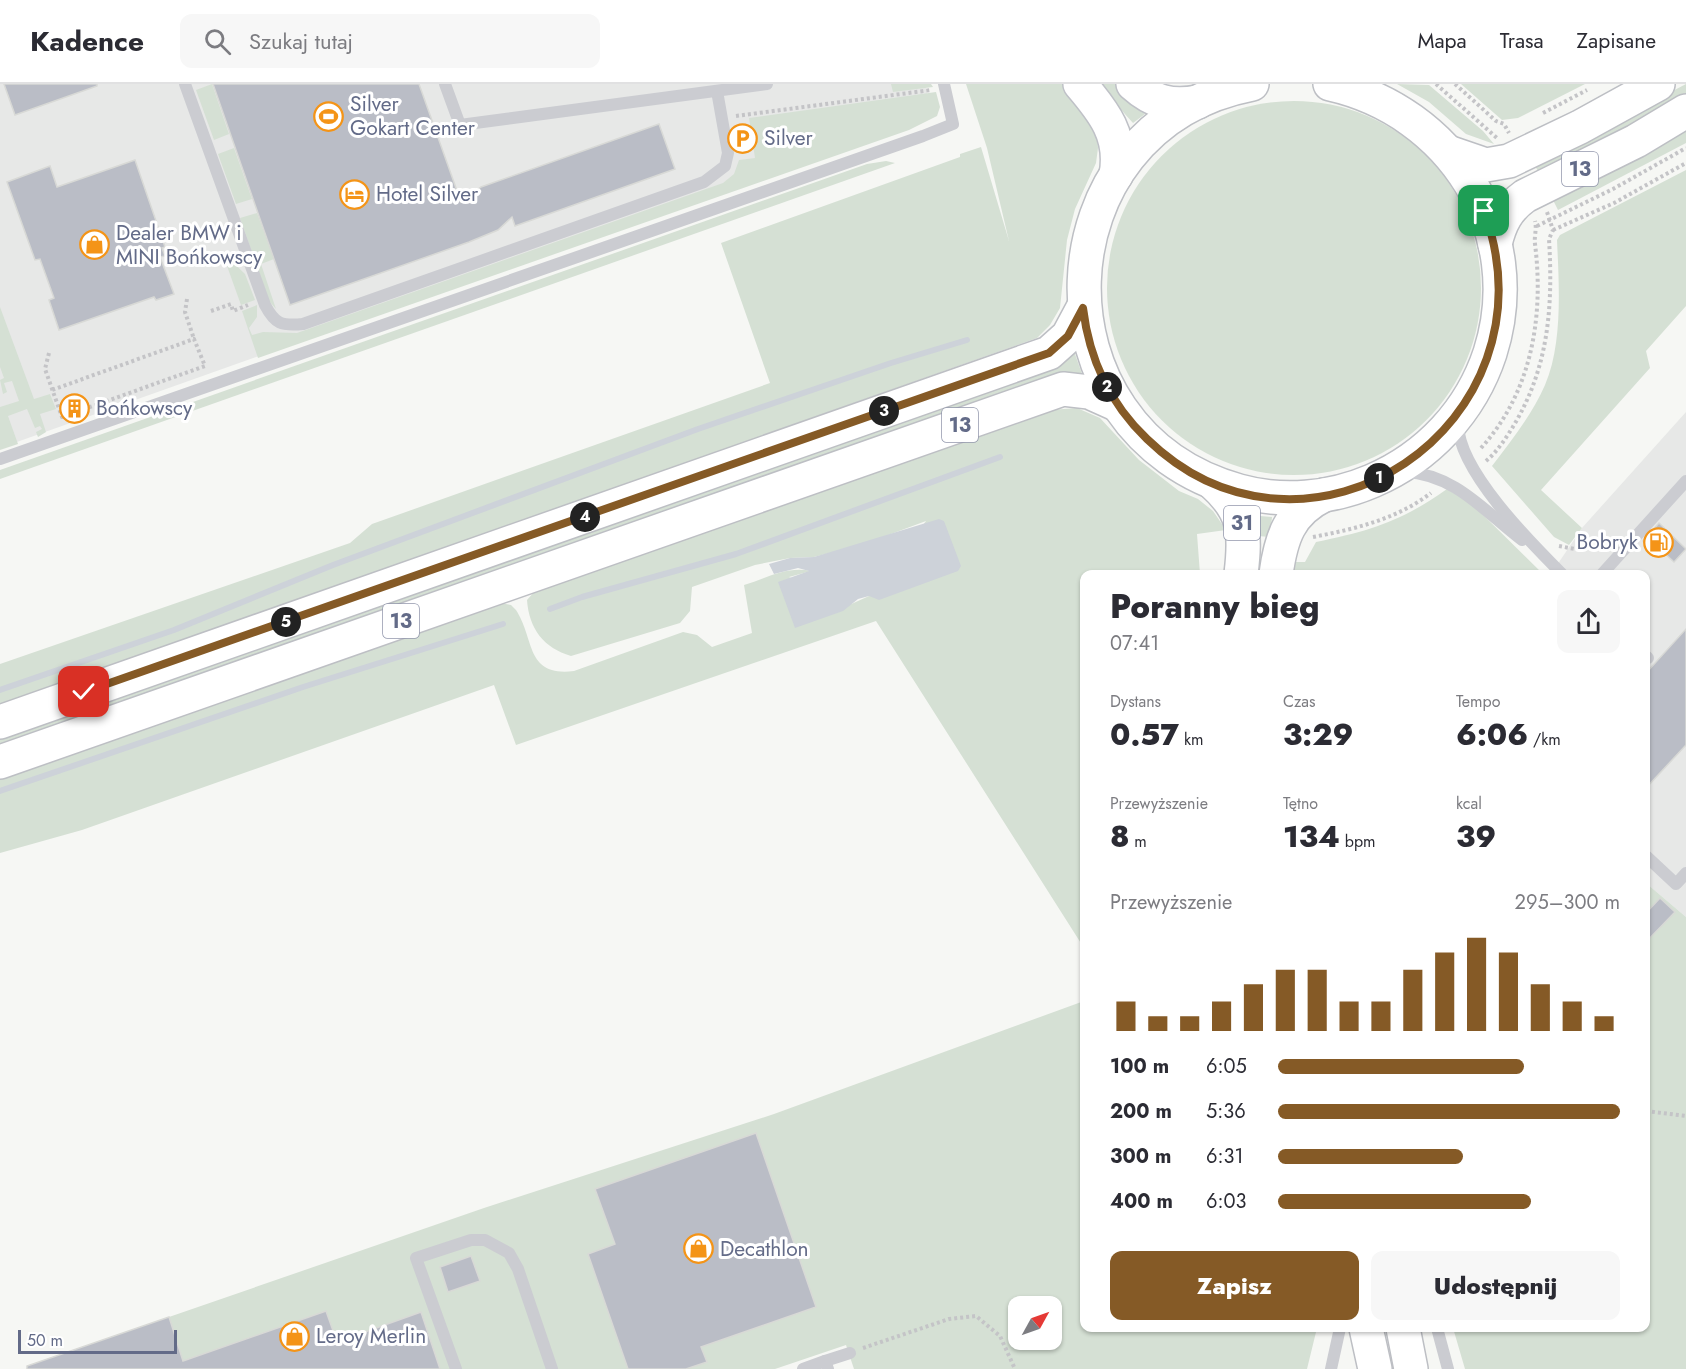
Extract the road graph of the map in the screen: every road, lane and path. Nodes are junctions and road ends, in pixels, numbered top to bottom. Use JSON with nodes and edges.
{"nodes":[{"id":1,"x":184,"y":84,"type":"edge"},
{"id":2,"x":445,"y":84,"type":"edge"},
{"id":3,"x":767,"y":84,"type":"edge"},
{"id":4,"x":1080,"y":84,"type":"edge"},
{"id":5,"x":1133,"y":84,"type":"edge"},
{"id":6,"x":1252,"y":84,"type":"edge"},
{"id":7,"x":1330,"y":84,"type":"edge"},
{"id":8,"x":1436,"y":84,"type":"edge"},
{"id":9,"x":1455,"y":84,"type":"edge"},
{"id":10,"x":1658,"y":84,"type":"edge"},
{"id":11,"x":945,"y":86,"type":"edge"},
{"id":12,"x":717,"y":91,"type":"junction"},
{"id":13,"x":1198,"y":102,"type":"junction"},
{"id":14,"x":1686,"y":111,"type":"edge"},
{"id":15,"x":722,"y":117,"type":"junction"},
{"id":16,"x":1512,"y":137,"type":"dead end"},
{"id":17,"x":1501,"y":146,"type":"dead end"},
{"id":18,"x":1686,"y":148,"type":"edge"},
{"id":19,"x":1448,"y":152,"type":"junction"},
{"id":20,"x":1686,"y":163,"type":"edge"},
{"id":21,"x":1116,"y":175,"type":"junction"},
{"id":22,"x":1546,"y":210,"type":"dead end"},
{"id":23,"x":1549,"y":220,"type":"junction"},
{"id":24,"x":1553,"y":230,"type":"junction"},
{"id":25,"x":1495,"y":244,"type":"junction"},
{"id":26,"x":187,"y":299,"type":"dead end"},
{"id":27,"x":1083,"y":308,"type":"junction"},
{"id":28,"x":240,"y":309,"type":"dead end"},
{"id":29,"x":211,"y":311,"type":"dead end"},
{"id":30,"x":194,"y":339,"type":"junction"},
{"id":31,"x":49,"y":353,"type":"dead end"},
{"id":32,"x":52,"y":390,"type":"junction"},
{"id":33,"x":1118,"y":405,"type":"junction"},
{"id":34,"x":1461,"y":411,"type":"junction"},
{"id":35,"x":0,"y":459,"type":"edge"},
{"id":36,"x":1486,"y":462,"type":"junction"},
{"id":37,"x":1489,"y":469,"type":"dead end"},
{"id":38,"x":1389,"y":473,"type":"junction"},
{"id":39,"x":1686,"y":481,"type":"edge"},
{"id":40,"x":1212,"y":482,"type":"junction"},
{"id":41,"x":1434,"y":491,"type":"dead end"},
{"id":42,"x":1324,"y":495,"type":"junction"},
{"id":43,"x":1310,"y":538,"type":"dead end"},
{"id":44,"x":1552,"y":542,"type":"dead end"},
{"id":45,"x":1542,"y":555,"type":"junction"},
{"id":46,"x":1619,"y":555,"type":"junction"},
{"id":47,"x":1241,"y":570,"type":"edge"},
{"id":48,"x":1277,"y":570,"type":"edge"},
{"id":49,"x":1558,"y":570,"type":"edge"},
{"id":50,"x":1606,"y":570,"type":"edge"},
{"id":51,"x":0,"y":722,"type":"edge"},
{"id":52,"x":0,"y":762,"type":"edge"},
{"id":53,"x":1650,"y":860,"type":"edge"},
{"id":54,"x":1686,"y":873,"type":"edge"},
{"id":55,"x":1650,"y":1112,"type":"edge"},
{"id":56,"x":1686,"y":1116,"type":"edge"},
{"id":57,"x":1339,"y":1332,"type":"edge"},
{"id":58,"x":1367,"y":1332,"type":"edge"},
{"id":59,"x":1403,"y":1332,"type":"edge"},
{"id":60,"x":1438,"y":1332,"type":"edge"},
{"id":61,"x":850,"y":1353,"type":"joint"},
{"id":62,"x":826,"y":1365,"type":"edge"},
{"id":63,"x":1447,"y":1366,"type":"edge"},
{"id":64,"x":456,"y":1369,"type":"edge"},
{"id":65,"x":552,"y":1369,"type":"edge"},
{"id":66,"x":802,"y":1369,"type":"edge"},
{"id":67,"x":1015,"y":1369,"type":"edge"},
{"id":68,"x":1330,"y":1369,"type":"edge"},
{"id":69,"x":1375,"y":1369,"type":"edge"},
{"id":70,"x":1411,"y":1369,"type":"edge"}],
"edges":[{"from":1,"to":15,"type":"lane"},
{"from":2,"to":12,"type":"lane"},
{"from":3,"to":12,"type":"lane"},
{"from":4,"to":21,"type":"main road"},
{"from":5,"to":13,"type":"main road"},
{"from":6,"to":13,"type":"main road","number":"13"},
{"from":7,"to":19,"type":"main road","number":"13"},
{"from":8,"to":17,"type":"path"},
{"from":9,"to":16,"type":"path"},
{"from":10,"to":19,"type":"main road","number":"13"},
{"from":11,"to":15,"type":"path"},
{"from":11,"to":35,"type":"lane"},
{"from":12,"to":15,"type":"lane"},
{"from":13,"to":21,"type":"main road","number":"13"},
{"from":14,"to":25,"type":"main road","number":"13"},
{"from":18,"to":23,"type":"path"},
{"from":19,"to":25,"type":"main road"},
{"from":20,"to":24,"type":"path"},
{"from":21,"to":27,"type":"main road","number":"13"},
{"from":22,"to":23,"type":"path"},
{"from":23,"to":24,"type":"path"},
{"from":23,"to":36,"type":"path"},
{"from":24,"to":36,"type":"path"},
{"from":25,"to":34,"type":"main road","number":"13"},
{"from":26,"to":30,"type":"path"},
{"from":27,"to":33,"type":"main road","number":"13"},
{"from":27,"to":51,"type":"main road","number":"13"},
{"from":28,"to":29,"type":"path"},
{"from":30,"to":32,"type":"path"},
{"from":30,"to":32,"type":"path"},
{"from":31,"to":32,"type":"path"},
{"from":33,"to":40,"type":"main road","number":"13"},
{"from":33,"to":52,"type":"main road","number":"13"},
{"from":34,"to":38,"type":"main road","number":"13"},
{"from":34,"to":45,"type":"lane"},
{"from":36,"to":37,"type":"path"},
{"from":38,"to":42,"type":"main road","number":"13"},
{"from":38,"to":45,"type":"lane"},
{"from":39,"to":46,"type":"lane"},
{"from":40,"to":42,"type":"main road","number":"13"},
{"from":40,"to":47,"type":"main road","number":"31"},
{"from":41,"to":43,"type":"path"},
{"from":42,"to":48,"type":"main road","number":"31"},
{"from":44,"to":46,"type":"path"},
{"from":45,"to":49,"type":"lane"},
{"from":46,"to":50,"type":"lane"},
{"from":53,"to":54,"type":"lane"},
{"from":55,"to":56,"type":"path"},
{"from":57,"to":68,"type":"lane"},
{"from":58,"to":69,"type":"main road"},
{"from":59,"to":70,"type":"main road"},
{"from":60,"to":63,"type":"lane"},
{"from":61,"to":62,"type":"lane"},
{"from":61,"to":67,"type":"path"},
{"from":62,"to":66,"type":"lane"},
{"from":64,"to":65,"type":"lane"}]}
